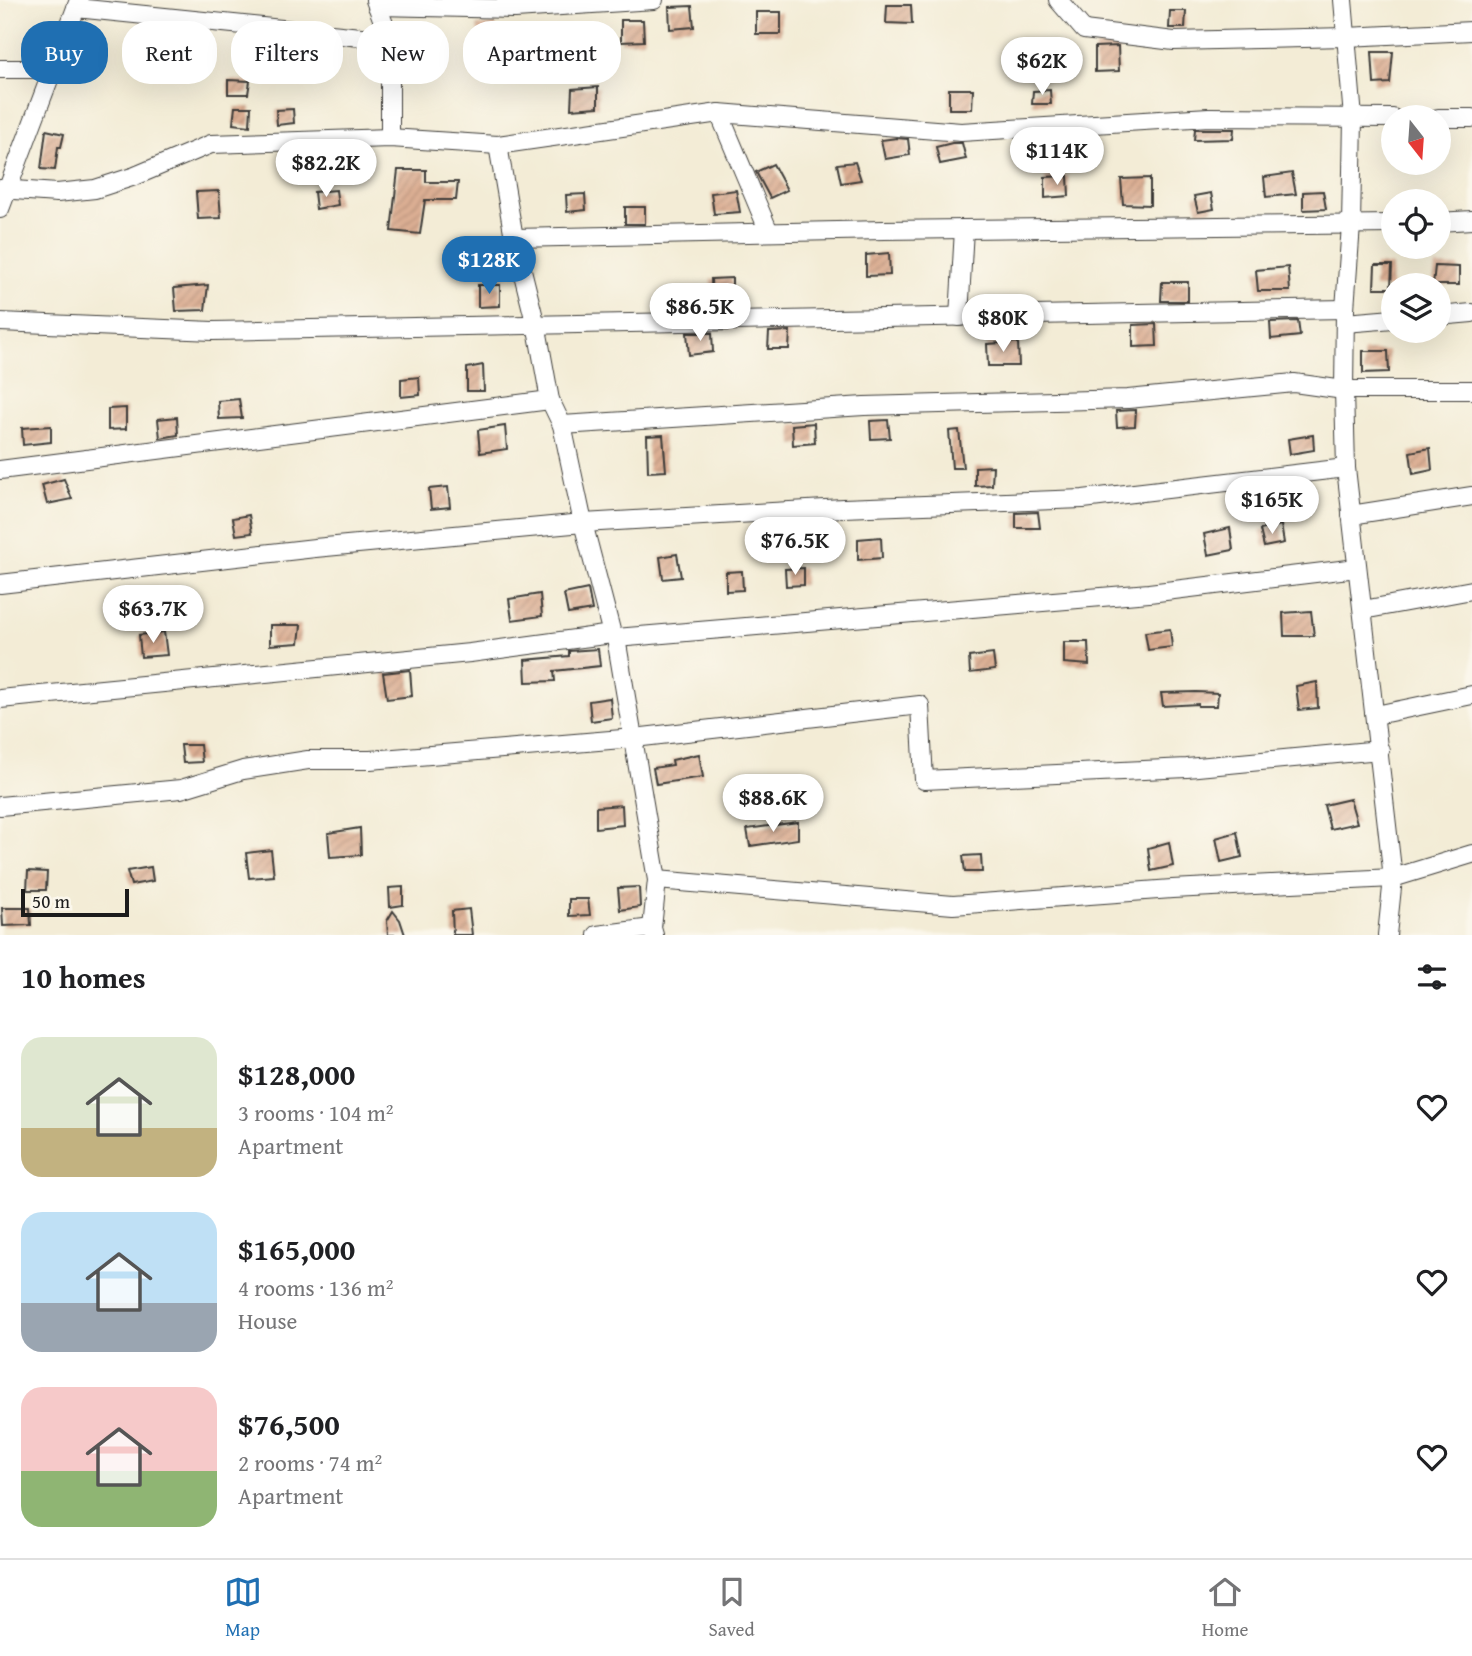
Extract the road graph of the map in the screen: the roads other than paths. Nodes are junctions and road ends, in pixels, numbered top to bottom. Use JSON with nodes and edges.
{"nodes":[{"id":1,"x":654,"y":0,"type":"edge"},
{"id":2,"x":1058,"y":0,"type":"edge"},
{"id":3,"x":1343,"y":0,"type":"edge"},
{"id":4,"x":376,"y":3,"type":"edge"},
{"id":5,"x":78,"y":4,"type":"edge"},
{"id":6,"x":71,"y":21,"type":"edge"},
{"id":7,"x":383,"y":21,"type":"edge"},
{"id":8,"x":1472,"y":31,"type":"edge"},
{"id":9,"x":357,"y":36,"type":"edge"},
{"id":10,"x":1346,"y":37,"type":"junction"},
{"id":11,"x":0,"y":69,"type":"edge"},
{"id":12,"x":21,"y":69,"type":"edge"},
{"id":13,"x":47,"y":84,"type":"edge"},
{"id":14,"x":390,"y":84,"type":"edge"},
{"id":15,"x":719,"y":113,"type":"junction"},
{"id":16,"x":1353,"y":118,"type":"junction"},
{"id":17,"x":1381,"y":118,"type":"edge"},
{"id":18,"x":1451,"y":118,"type":"edge"},
{"id":19,"x":1472,"y":118,"type":"edge"},
{"id":20,"x":390,"y":138,"type":"junction"},
{"id":21,"x":498,"y":145,"type":"junction"},
{"id":22,"x":4,"y":189,"type":"edge"},
{"id":23,"x":0,"y":209,"type":"edge"},
{"id":24,"x":1472,"y":220,"type":"edge"},
{"id":25,"x":1451,"y":221,"type":"edge"},
{"id":26,"x":1381,"y":224,"type":"edge"},
{"id":27,"x":1351,"y":225,"type":"junction"},
{"id":28,"x":964,"y":229,"type":"junction"},
{"id":29,"x":769,"y":232,"type":"junction"},
{"id":30,"x":514,"y":238,"type":"junction"},
{"id":31,"x":1472,"y":313,"type":"edge"},
{"id":32,"x":1451,"y":315,"type":"edge"},
{"id":33,"x":1345,"y":316,"type":"junction"},
{"id":34,"x":959,"y":317,"type":"junction"},
{"id":35,"x":1381,"y":318,"type":"edge"},
{"id":36,"x":0,"y":322,"type":"edge"},
{"id":37,"x":535,"y":326,"type":"junction"},
{"id":38,"x":1344,"y":390,"type":"junction"},
{"id":39,"x":1472,"y":390,"type":"edge"},
{"id":40,"x":550,"y":400,"type":"junction"},
{"id":41,"x":562,"y":425,"type":"junction"},
{"id":42,"x":1346,"y":468,"type":"junction"},
{"id":43,"x":0,"y":470,"type":"edge"},
{"id":44,"x":1472,"y":496,"type":"edge"},
{"id":45,"x":1351,"y":515,"type":"junction"},
{"id":46,"x":583,"y":523,"type":"junction"},
{"id":47,"x":1357,"y":568,"type":"junction"},
{"id":48,"x":0,"y":584,"type":"edge"},
{"id":49,"x":1472,"y":590,"type":"edge"},
{"id":50,"x":1363,"y":610,"type":"junction"},
{"id":51,"x":614,"y":636,"type":"junction"},
{"id":52,"x":1472,"y":695,"type":"edge"},
{"id":53,"x":0,"y":699,"type":"edge"},
{"id":54,"x":1376,"y":715,"type":"junction"},
{"id":55,"x":634,"y":738,"type":"junction"},
{"id":56,"x":1380,"y":750,"type":"junction"},
{"id":57,"x":0,"y":806,"type":"edge"},
{"id":58,"x":1472,"y":854,"type":"edge"},
{"id":59,"x":1393,"y":878,"type":"junction"},
{"id":60,"x":657,"y":880,"type":"junction"},
{"id":61,"x":653,"y":932,"type":"edge"},
{"id":62,"x":597,"y":935,"type":"edge"},
{"id":63,"x":1387,"y":935,"type":"edge"}],
"edges":[{"from":1,"to":4,"type":"street"},
{"from":2,"to":10,"type":"street"},
{"from":3,"to":10,"type":"street"},
{"from":4,"to":7,"type":"street"},
{"from":5,"to":6,"type":"street"},
{"from":5,"to":9,"type":"street"},
{"from":8,"to":10,"type":"street"},
{"from":10,"to":16,"type":"street"},
{"from":11,"to":12,"type":"street"},
{"from":13,"to":22,"type":"street"},
{"from":14,"to":20,"type":"street"},
{"from":15,"to":16,"type":"street"},
{"from":15,"to":21,"type":"street"},
{"from":15,"to":29,"type":"street"},
{"from":16,"to":17,"type":"street"},
{"from":16,"to":27,"type":"street"},
{"from":18,"to":19,"type":"street"},
{"from":20,"to":21,"type":"street"},
{"from":20,"to":22,"type":"street"},
{"from":21,"to":30,"type":"street"},
{"from":22,"to":23,"type":"street"},
{"from":24,"to":25,"type":"street"},
{"from":26,"to":27,"type":"street"},
{"from":27,"to":28,"type":"street"},
{"from":27,"to":33,"type":"street"},
{"from":28,"to":29,"type":"street"},
{"from":28,"to":34,"type":"street"},
{"from":29,"to":30,"type":"street"},
{"from":30,"to":37,"type":"street"},
{"from":31,"to":32,"type":"street"},
{"from":33,"to":34,"type":"street"},
{"from":33,"to":35,"type":"street"},
{"from":33,"to":38,"type":"street"},
{"from":34,"to":37,"type":"street"},
{"from":36,"to":37,"type":"street"},
{"from":37,"to":40,"type":"street"},
{"from":38,"to":39,"type":"street"},
{"from":38,"to":41,"type":"street"},
{"from":38,"to":42,"type":"street"},
{"from":40,"to":41,"type":"street"},
{"from":40,"to":43,"type":"street"},
{"from":41,"to":46,"type":"street"},
{"from":42,"to":45,"type":"street"},
{"from":42,"to":46,"type":"street"},
{"from":44,"to":45,"type":"street"},
{"from":45,"to":47,"type":"street"},
{"from":46,"to":48,"type":"street"},
{"from":46,"to":51,"type":"street"},
{"from":47,"to":50,"type":"street"},
{"from":47,"to":51,"type":"street"},
{"from":49,"to":50,"type":"street"},
{"from":50,"to":54,"type":"street"},
{"from":51,"to":53,"type":"street"},
{"from":51,"to":55,"type":"street"},
{"from":52,"to":54,"type":"street"},
{"from":54,"to":56,"type":"street"},
{"from":55,"to":56,"type":"street"},
{"from":55,"to":57,"type":"street"},
{"from":55,"to":60,"type":"street"},
{"from":56,"to":59,"type":"street"},
{"from":58,"to":59,"type":"street"},
{"from":59,"to":60,"type":"street"},
{"from":59,"to":63,"type":"street"},
{"from":60,"to":61,"type":"street"},
{"from":61,"to":62,"type":"street"}]}
